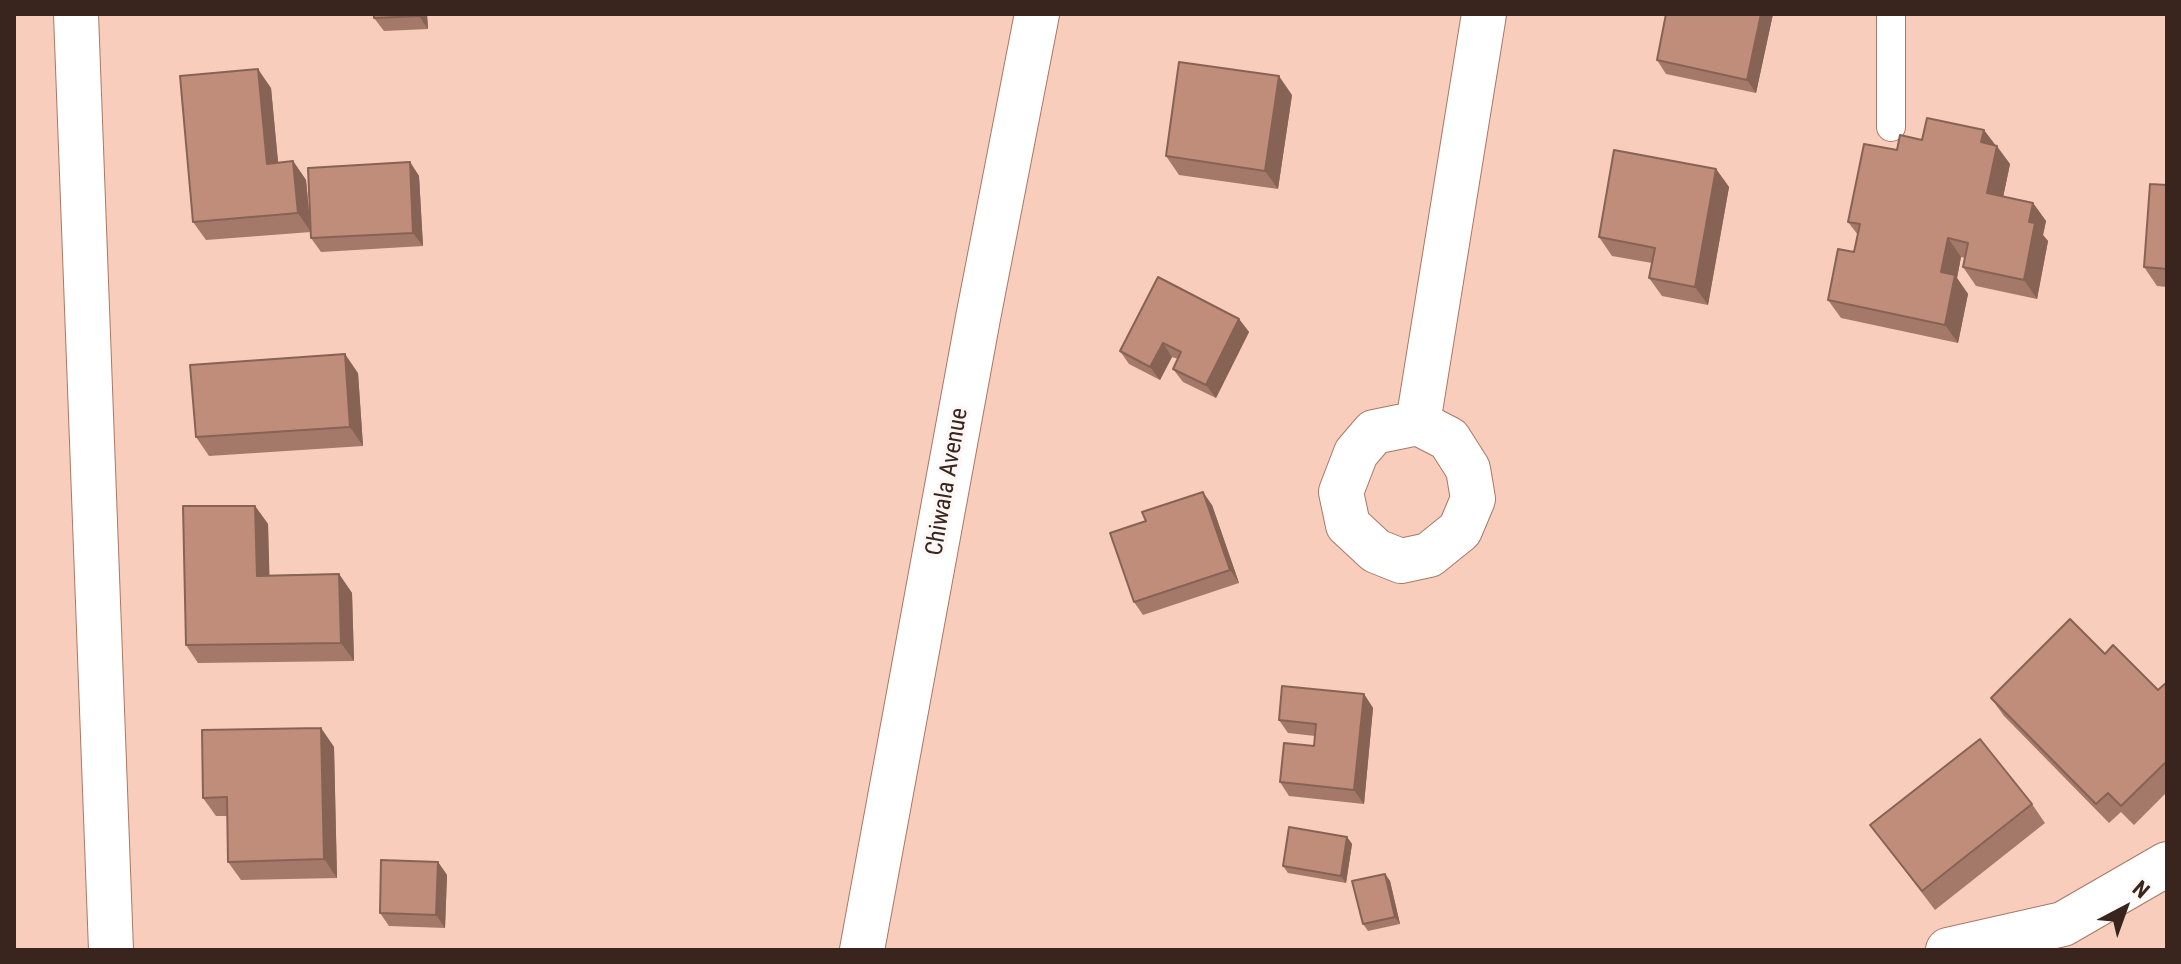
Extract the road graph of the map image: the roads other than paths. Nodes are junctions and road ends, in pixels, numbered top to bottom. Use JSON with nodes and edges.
{"nodes":[{"id":1,"x":76,"y":14,"type":"edge"},
{"id":2,"x":1037,"y":14,"type":"edge"},
{"id":3,"x":1484,"y":14,"type":"edge"},
{"id":4,"x":1891,"y":14,"type":"edge"},
{"id":5,"x":1891,"y":127,"type":"dead end"},
{"id":6,"x":1418,"y":423,"type":"dead end"},
{"id":7,"x":2167,"y":864,"type":"edge"},
{"id":8,"x":111,"y":950,"type":"edge"},
{"id":9,"x":862,"y":950,"type":"edge"},
{"id":10,"x":1948,"y":950,"type":"edge"}],
"edges":[{"from":1,"to":8,"type":"street"},
{"from":2,"to":9,"type":"street","name":"Chiwala Avenue"},
{"from":3,"to":6,"type":"street"},
{"from":4,"to":5,"type":"lane"},
{"from":7,"to":10,"type":"street"}]}
